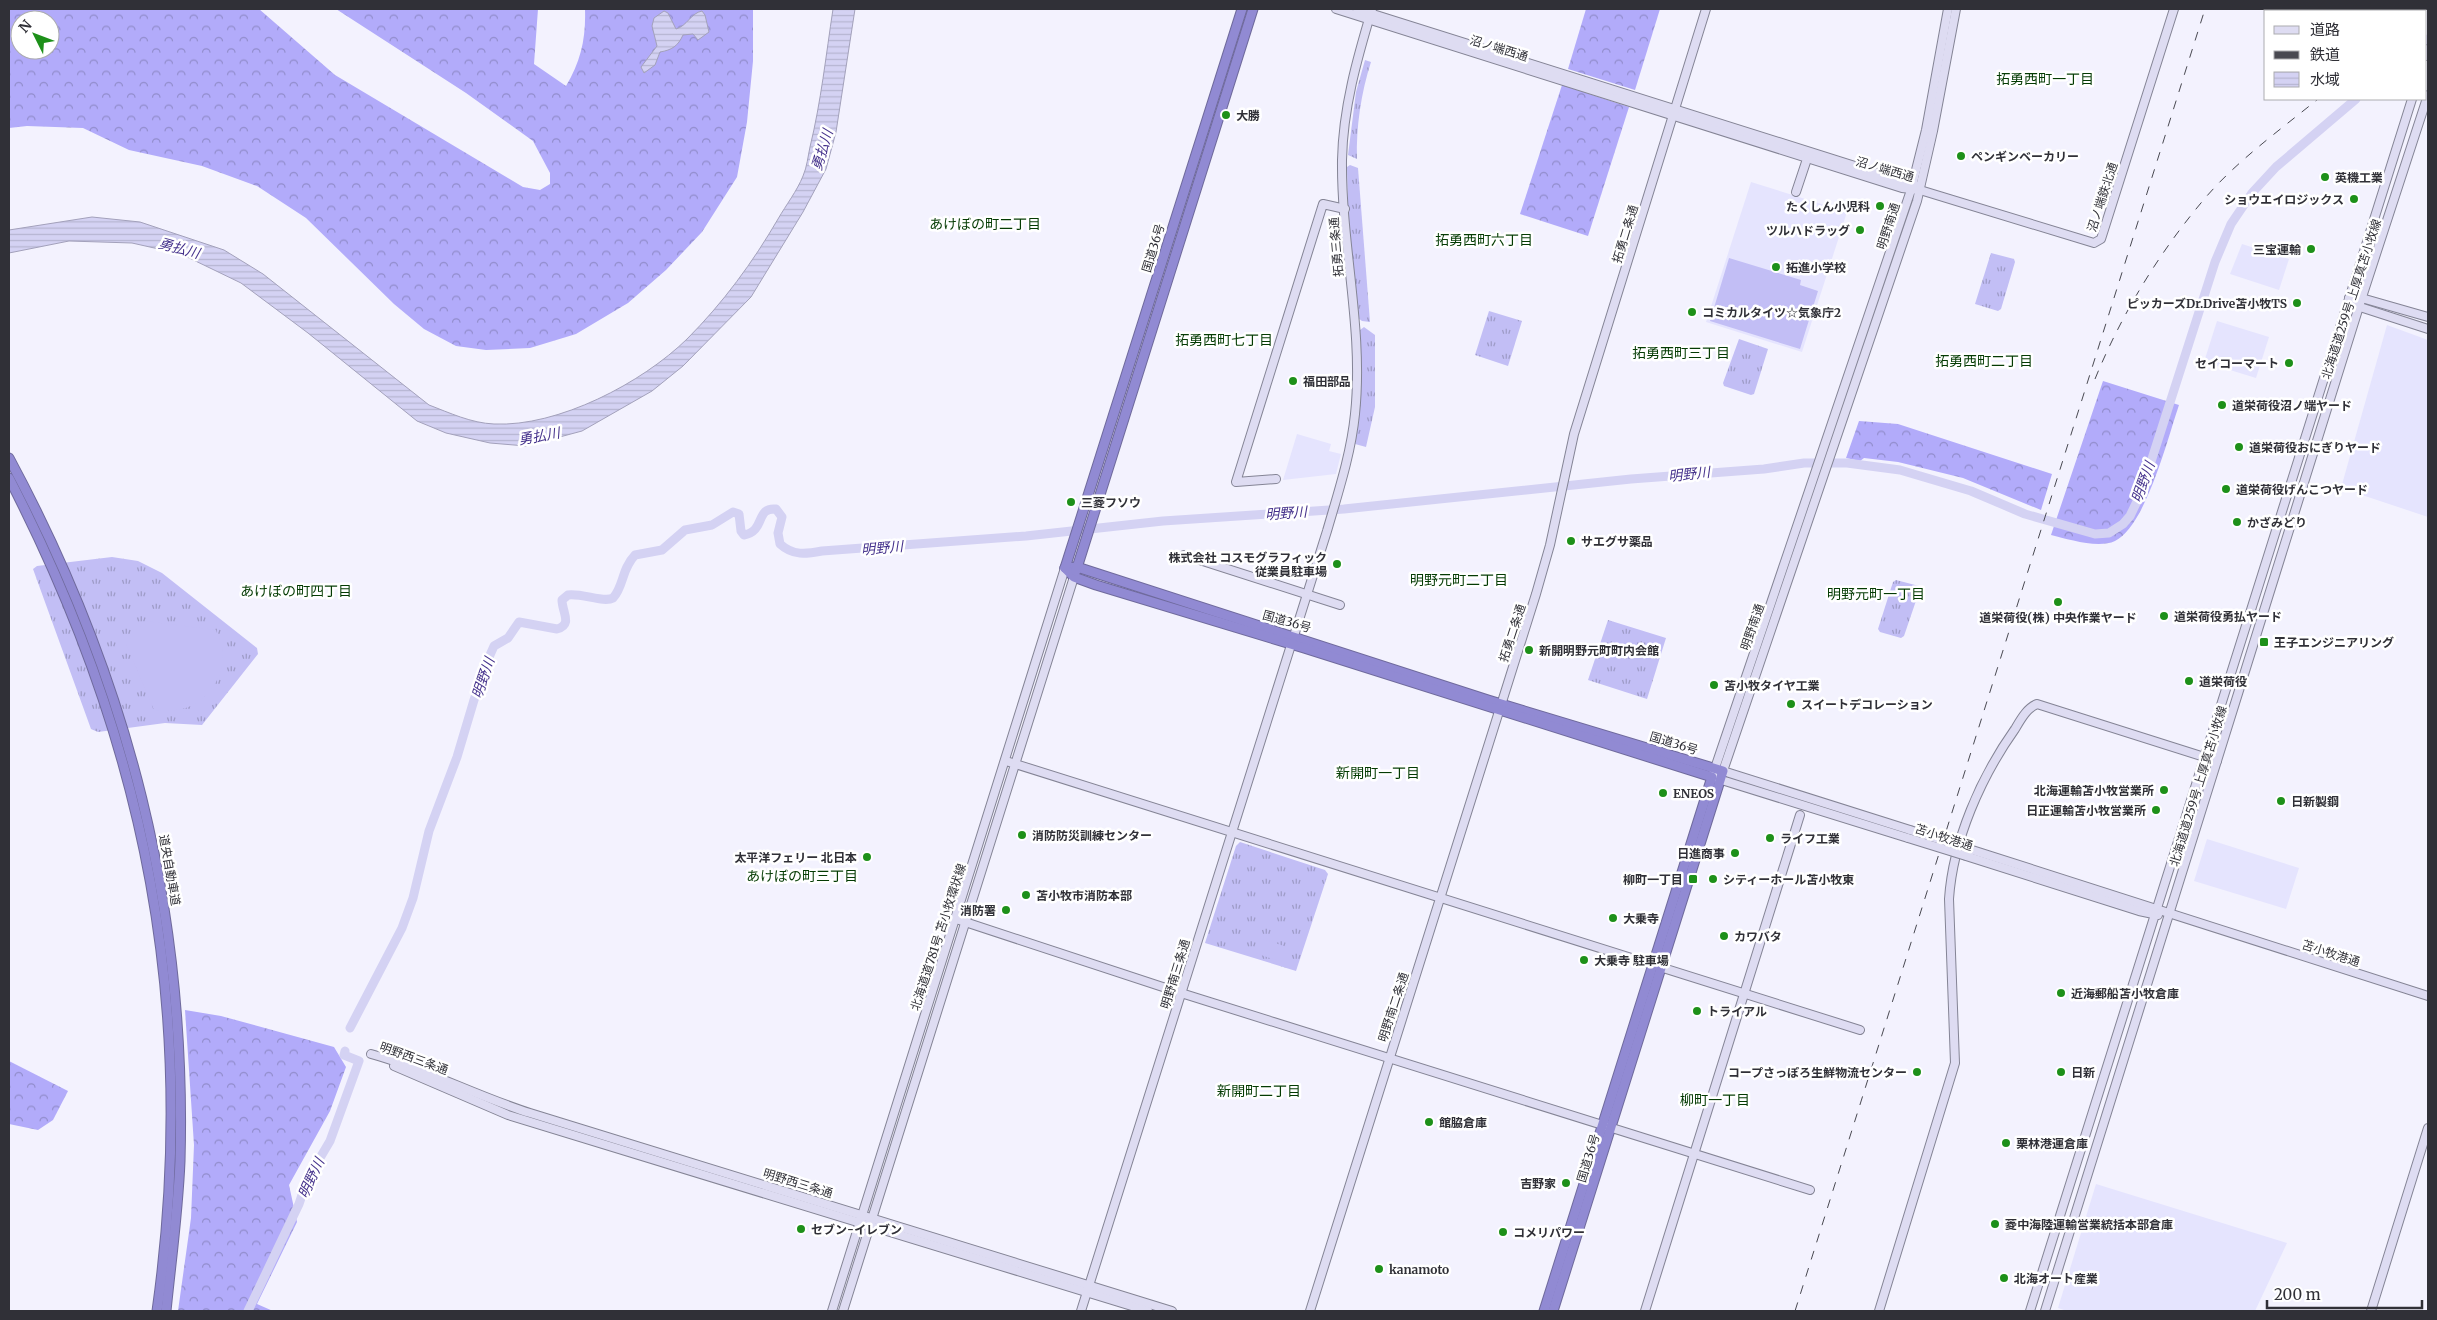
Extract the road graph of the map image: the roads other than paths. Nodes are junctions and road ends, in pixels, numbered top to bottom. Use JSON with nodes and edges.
{"nodes":[{"id":1,"x":1242,"y":9,"type":"edge"},
{"id":2,"x":1253,"y":9,"type":"edge"},
{"id":3,"x":1336,"y":9,"type":"edge"},
{"id":4,"x":1357,"y":9,"type":"edge"},
{"id":5,"x":1706,"y":9,"type":"edge"},
{"id":6,"x":1948,"y":9,"type":"edge"},
{"id":7,"x":1956,"y":9,"type":"edge"},
{"id":8,"x":2174,"y":9,"type":"edge"},
{"id":9,"x":1371,"y":14,"type":"edge"},
{"id":10,"x":1944,"y":49,"type":"junction"},
{"id":11,"x":2412,"y":100,"type":"edge"},
{"id":12,"x":2426,"y":100,"type":"edge"},
{"id":13,"x":1674,"y":112,"type":"junction"},
{"id":14,"x":1808,"y":154,"type":"junction"},
{"id":15,"x":1912,"y":187,"type":"junction"},
{"id":16,"x":1920,"y":190,"type":"junction"},
{"id":17,"x":1796,"y":192,"type":"dead end"},
{"id":18,"x":1345,"y":209,"type":"junction"},
{"id":19,"x":2362,"y":297,"type":"junction"},
{"id":20,"x":2349,"y":298,"type":"junction"},
{"id":21,"x":2360,"y":307,"type":"junction"},
{"id":22,"x":2428,"y":317,"type":"edge"},
{"id":23,"x":2428,"y":329,"type":"edge"},
{"id":24,"x":9,"y":458,"type":"edge"},
{"id":25,"x":9,"y":478,"type":"edge"},
{"id":26,"x":1276,"y":479,"type":"dead end"},
{"id":27,"x":50,"y":551,"type":"junction"},
{"id":28,"x":1184,"y":555,"type":"dead end"},
{"id":29,"x":1077,"y":567,"type":"junction"},
{"id":30,"x":1065,"y":568,"type":"junction"},
{"id":31,"x":1074,"y":577,"type":"junction"},
{"id":32,"x":1307,"y":595,"type":"junction"},
{"id":33,"x":1340,"y":605,"type":"dead end"},
{"id":34,"x":1292,"y":640,"type":"junction"},
{"id":35,"x":1500,"y":707,"type":"junction"},
{"id":36,"x":2204,"y":758,"type":"junction"},
{"id":37,"x":1006,"y":761,"type":"junction"},
{"id":38,"x":2217,"y":761,"type":"junction"},
{"id":39,"x":1016,"y":764,"type":"junction"},
{"id":40,"x":1718,"y":774,"type":"junction"},
{"id":41,"x":1800,"y":816,"type":"dead end"},
{"id":42,"x":1232,"y":832,"type":"junction"},
{"id":43,"x":1440,"y":898,"type":"junction"},
{"id":44,"x":2156,"y":912,"type":"junction"},
{"id":45,"x":2170,"y":914,"type":"junction"},
{"id":46,"x":956,"y":919,"type":"junction"},
{"id":47,"x":966,"y":922,"type":"junction"},
{"id":48,"x":1657,"y":966,"type":"junction"},
{"id":49,"x":1181,"y":993,"type":"junction"},
{"id":50,"x":1745,"y":994,"type":"junction"},
{"id":51,"x":2428,"y":996,"type":"edge"},
{"id":52,"x":172,"y":1012,"type":"junction"},
{"id":53,"x":1860,"y":1030,"type":"dead end"},
{"id":54,"x":1390,"y":1057,"type":"junction"},
{"id":55,"x":1607,"y":1126,"type":"junction"},
{"id":56,"x":2428,"y":1128,"type":"edge"},
{"id":57,"x":1694,"y":1153,"type":"junction"},
{"id":58,"x":1810,"y":1190,"type":"dead end"},
{"id":59,"x":861,"y":1218,"type":"junction"},
{"id":60,"x":872,"y":1221,"type":"junction"},
{"id":61,"x":1088,"y":1289,"type":"junction"},
{"id":62,"x":157,"y":1311,"type":"edge"},
{"id":63,"x":166,"y":1311,"type":"edge"},
{"id":64,"x":832,"y":1311,"type":"edge"},
{"id":65,"x":843,"y":1311,"type":"edge"},
{"id":66,"x":1081,"y":1311,"type":"edge"},
{"id":67,"x":1148,"y":1311,"type":"edge"},
{"id":68,"x":1172,"y":1311,"type":"edge"},
{"id":69,"x":1310,"y":1311,"type":"edge"},
{"id":70,"x":1544,"y":1311,"type":"edge"},
{"id":71,"x":1553,"y":1311,"type":"edge"},
{"id":72,"x":1645,"y":1311,"type":"edge"},
{"id":73,"x":1879,"y":1311,"type":"edge"},
{"id":74,"x":2030,"y":1311,"type":"edge"},
{"id":75,"x":2045,"y":1311,"type":"edge"},
{"id":76,"x":2371,"y":1311,"type":"edge"}],
"edges":[{"from":1,"to":30,"type":"highway","name":"国道36号"},
{"from":2,"to":29,"type":"highway","name":"国道36号"},
{"from":3,"to":9,"type":"street","name":"沼ノ端西通"},
{"from":4,"to":9,"type":"street","name":"沼ノ端西通"},
{"from":5,"to":13,"type":"street","name":"拓勇二条通"},
{"from":6,"to":10,"type":"street","name":"明野南通"},
{"from":7,"to":10,"type":"street","name":"明野南通"},
{"from":8,"to":16,"type":"street","name":"沼ノ端鉄北通"},
{"from":9,"to":13,"type":"street","name":"沼ノ端西通"},
{"from":9,"to":18,"type":"street","name":"拓勇三条通"},
{"from":10,"to":15,"type":"street","name":"明野南通"},
{"from":10,"to":16,"type":"street","name":"明野南通"},
{"from":11,"to":20,"type":"street","name":"北海道道259号 上厚真苫小牧線"},
{"from":12,"to":19,"type":"street","name":"北海道道259号 上厚真苫小牧線"},
{"from":13,"to":14,"type":"street","name":"沼ノ端西通"},
{"from":13,"to":35,"type":"street","name":"拓勇二条通"},
{"from":14,"to":15,"type":"street","name":"沼ノ端西通"},
{"from":14,"to":17,"type":"street"},
{"from":15,"to":16,"type":"street","name":"沼ノ端西通"},
{"from":15,"to":40,"type":"street","name":"明野南通"},
{"from":16,"to":40,"type":"street","name":"明野南通"},
{"from":18,"to":26,"type":"street"},
{"from":18,"to":32,"type":"street","name":"拓勇三条通"},
{"from":19,"to":20,"type":"street"},
{"from":19,"to":21,"type":"street","name":"北海道道259号 上厚真苫小牧線"},
{"from":19,"to":22,"type":"street"},
{"from":20,"to":21,"type":"street"},
{"from":20,"to":36,"type":"street","name":"北海道道259号 上厚真苫小牧線"},
{"from":21,"to":23,"type":"street"},
{"from":21,"to":38,"type":"street","name":"北海道道259号 上厚真苫小牧線"},
{"from":24,"to":27,"type":"highway","name":"道央自動車道"},
{"from":25,"to":27,"type":"highway","name":"道央自動車道"},
{"from":27,"to":52,"type":"highway","name":"道央自動車道"},
{"from":28,"to":32,"type":"street"},
{"from":29,"to":30,"type":"highway"},
{"from":29,"to":31,"type":"highway","name":"国道36号"},
{"from":29,"to":34,"type":"highway","name":"国道36号"},
{"from":30,"to":31,"type":"highway","name":"国道36号"},
{"from":30,"to":37,"type":"street","name":"北海道道781号 苫小牧環状線"},
{"from":31,"to":34,"type":"highway","name":"国道36号"},
{"from":31,"to":39,"type":"street","name":"北海道道781号 苫小牧環状線"},
{"from":32,"to":33,"type":"street"},
{"from":32,"to":34,"type":"street"},
{"from":34,"to":35,"type":"highway","name":"国道36号"},
{"from":34,"to":42,"type":"street","name":"明野南三条通"},
{"from":35,"to":40,"type":"highway","name":"国道36号"},
{"from":35,"to":43,"type":"street","name":"明野南二条通"},
{"from":36,"to":38,"type":"street"},
{"from":36,"to":44,"type":"street","name":"北海道道259号 上厚真苫小牧線"},
{"from":36,"to":73,"type":"street"},
{"from":37,"to":39,"type":"street"},
{"from":37,"to":46,"type":"street","name":"北海道道781号 苫小牧環状線"},
{"from":38,"to":45,"type":"street","name":"北海道道259号 上厚真苫小牧線"},
{"from":39,"to":42,"type":"street"},
{"from":39,"to":47,"type":"street","name":"北海道道781号 苫小牧環状線"},
{"from":40,"to":44,"type":"street","name":"苫小牧港通","bridge":true},
{"from":40,"to":48,"type":"highway","name":"国道36号"},
{"from":41,"to":50,"type":"street"},
{"from":42,"to":43,"type":"street"},
{"from":42,"to":49,"type":"street","name":"明野南三条通"},
{"from":43,"to":48,"type":"street"},
{"from":43,"to":54,"type":"street","name":"明野南二条通"},
{"from":44,"to":45,"type":"street","name":"苫小牧港通"},
{"from":44,"to":74,"type":"street","name":"北海道道259号 上厚真苫小牧線"},
{"from":45,"to":51,"type":"street","name":"苫小牧港通"},
{"from":45,"to":75,"type":"street","name":"北海道道259号 上厚真苫小牧線"},
{"from":46,"to":47,"type":"street"},
{"from":46,"to":59,"type":"street","name":"北海道道781号 苫小牧環状線"},
{"from":47,"to":49,"type":"street"},
{"from":47,"to":60,"type":"street","name":"北海道道781号 苫小牧環状線"},
{"from":48,"to":50,"type":"street"},
{"from":48,"to":55,"type":"highway","name":"国道36号"},
{"from":49,"to":54,"type":"street"},
{"from":49,"to":61,"type":"street","name":"明野南三条通"},
{"from":50,"to":53,"type":"street"},
{"from":50,"to":57,"type":"street"},
{"from":52,"to":62,"type":"highway","name":"道央自動車道"},
{"from":52,"to":63,"type":"highway","name":"道央自動車道"},
{"from":54,"to":55,"type":"street"},
{"from":54,"to":69,"type":"street","name":"明野南二条通"},
{"from":55,"to":57,"type":"street"},
{"from":55,"to":70,"type":"highway","name":"国道36号"},
{"from":55,"to":71,"type":"highway","name":"国道36号"},
{"from":56,"to":76,"type":"street"},
{"from":57,"to":58,"type":"street"},
{"from":57,"to":72,"type":"street"},
{"from":59,"to":59,"type":"street","name":"明野西三条通"},
{"from":59,"to":60,"type":"street","name":"明野西三条通"},
{"from":59,"to":64,"type":"street","name":"北海道道781号 苫小牧環状線"},
{"from":60,"to":61,"type":"street","name":"明野西三条通"},
{"from":60,"to":65,"type":"street","name":"北海道道781号 苫小牧環状線"},
{"from":61,"to":66,"type":"street","name":"明野南三条通"},
{"from":61,"to":67,"type":"street","name":"明野西三条通"},
{"from":61,"to":68,"type":"street","name":"明野西三条通"}]}
